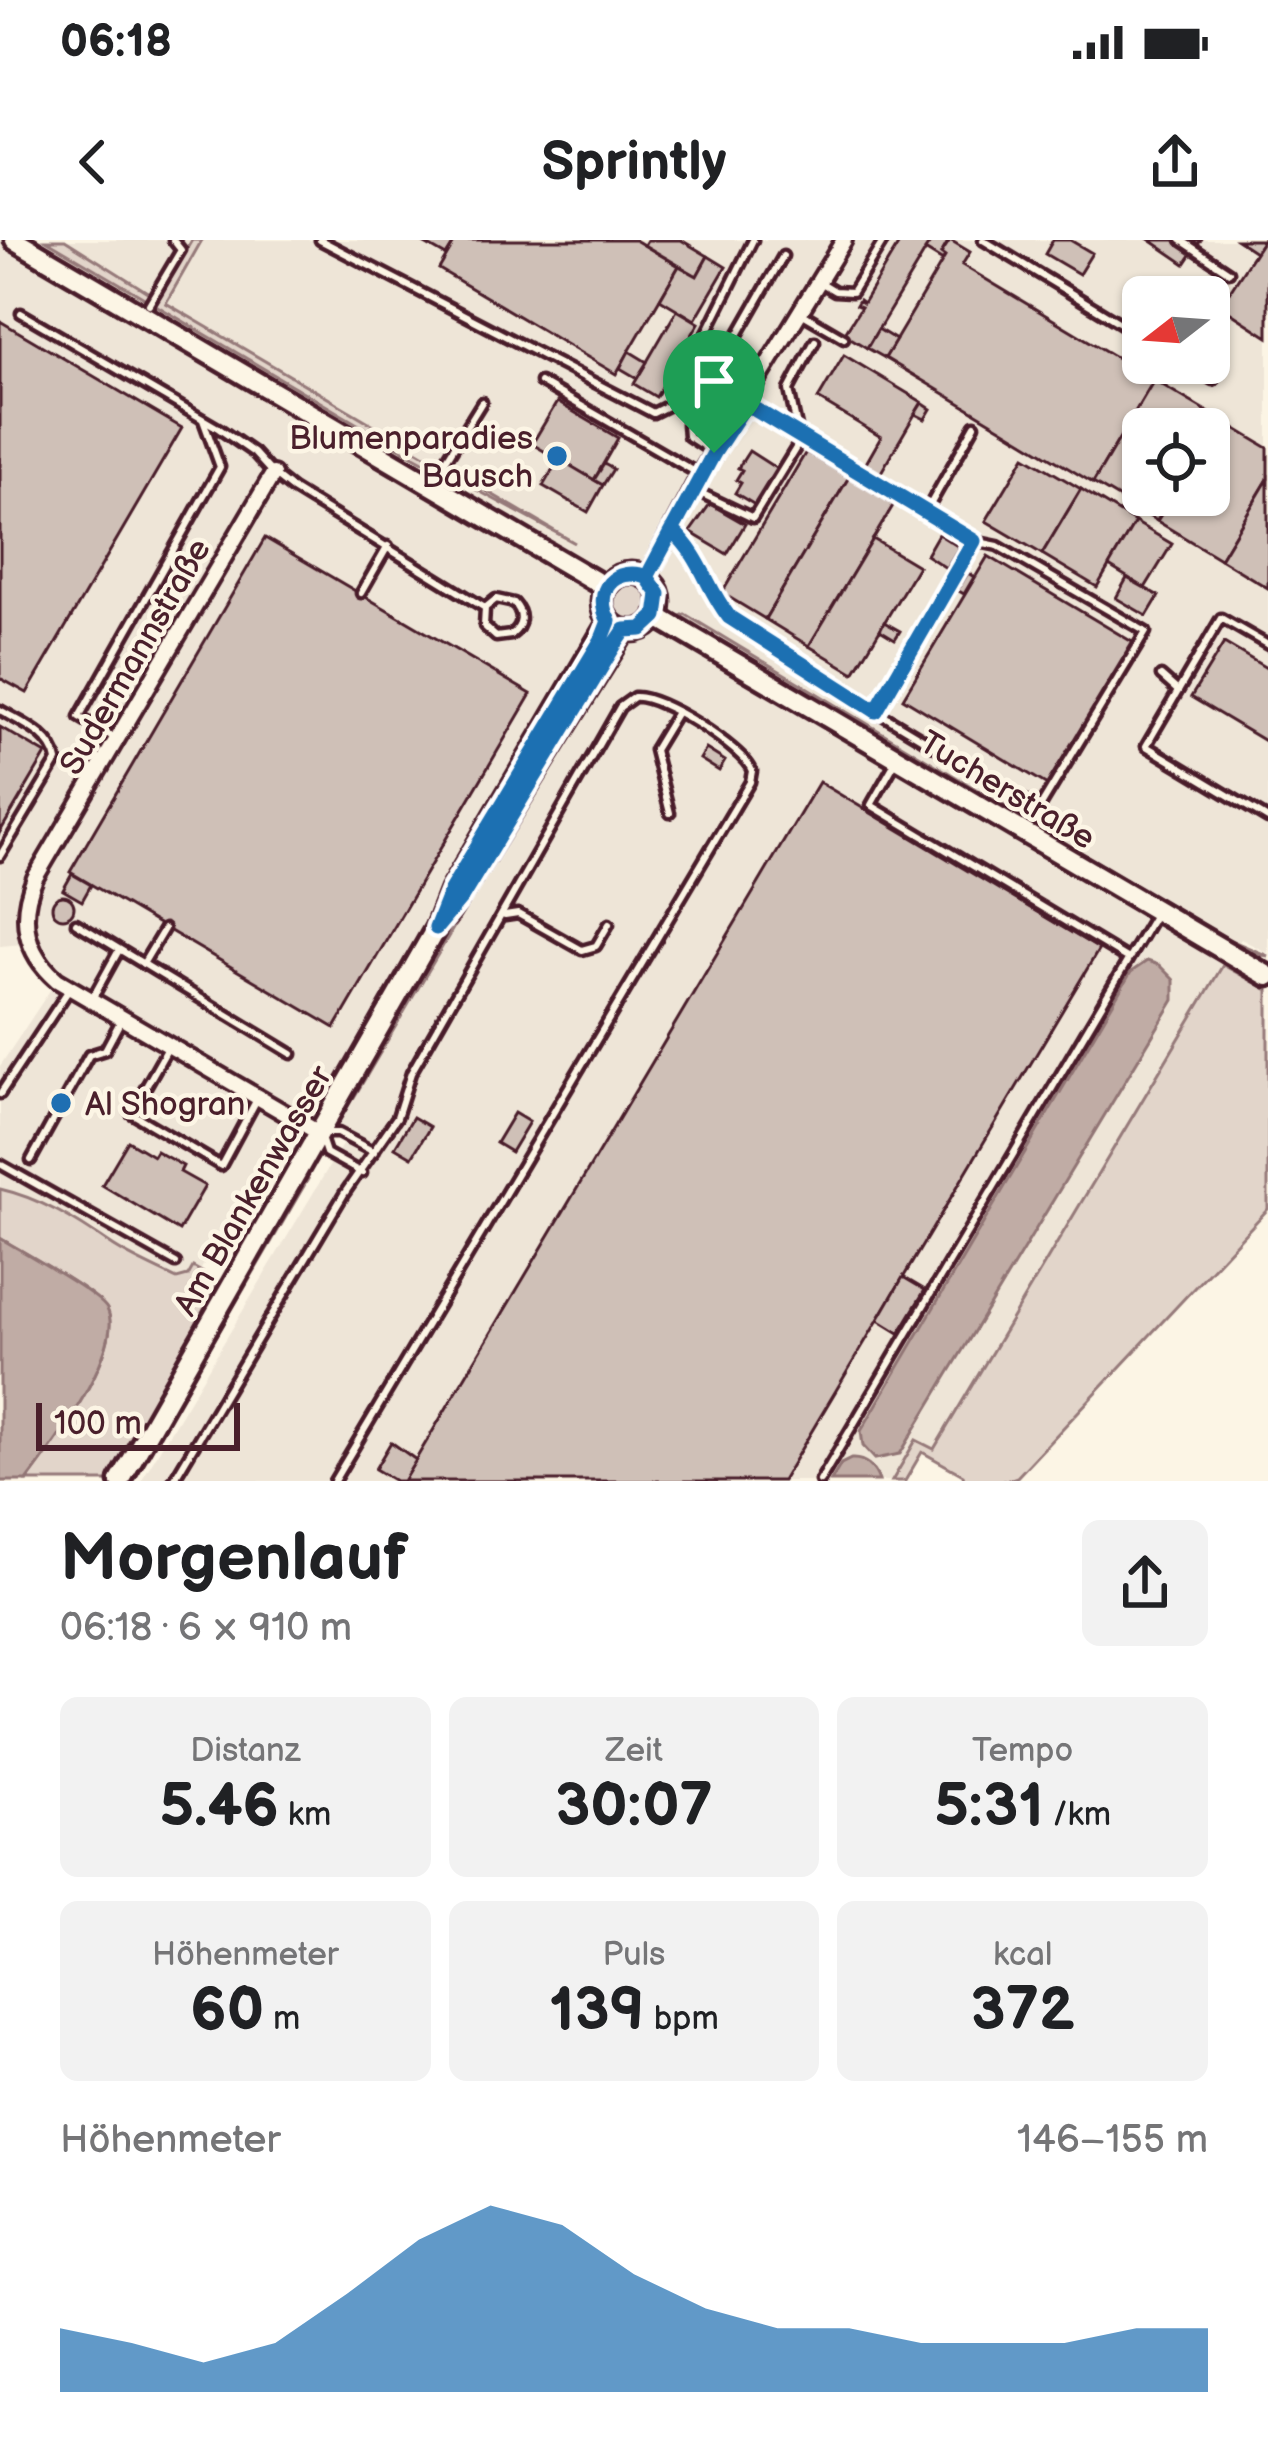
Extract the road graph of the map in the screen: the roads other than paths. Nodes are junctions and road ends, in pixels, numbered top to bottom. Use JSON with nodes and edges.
{"nodes":[{"id":1,"x":15,"y":240,"type":"edge"},
{"id":2,"x":172,"y":240,"type":"edge"},
{"id":3,"x":320,"y":240,"type":"edge"},
{"id":4,"x":753,"y":240,"type":"edge"},
{"id":5,"x":844,"y":240,"type":"edge"},
{"id":6,"x":884,"y":240,"type":"edge"},
{"id":7,"x":982,"y":240,"type":"edge"},
{"id":8,"x":1181,"y":240,"type":"edge"},
{"id":9,"x":783,"y":256,"type":"dead end"},
{"id":10,"x":1229,"y":272,"type":"dead end"},
{"id":11,"x":820,"y":282,"type":"junction"},
{"id":12,"x":149,"y":304,"type":"dead end"},
{"id":13,"x":21,"y":313,"type":"dead end"},
{"id":14,"x":801,"y":313,"type":"junction"},
{"id":15,"x":1122,"y":324,"type":"edge"},
{"id":16,"x":844,"y":338,"type":"dead end"},
{"id":17,"x":815,"y":340,"type":"dead end"},
{"id":18,"x":539,"y":382,"type":"dead end"},
{"id":19,"x":482,"y":402,"type":"dead end"},
{"id":20,"x":746,"y":404,"type":"junction"},
{"id":21,"x":203,"y":419,"type":"junction"},
{"id":22,"x":975,"y":425,"type":"dead end"},
{"id":23,"x":800,"y":436,"type":"junction"},
{"id":24,"x":702,"y":467,"type":"junction"},
{"id":25,"x":273,"y":474,"type":"junction"},
{"id":26,"x":431,"y":484,"type":"junction"},
{"id":27,"x":926,"y":512,"type":"junction"},
{"id":28,"x":672,"y":530,"type":"junction"},
{"id":29,"x":974,"y":541,"type":"junction"},
{"id":30,"x":388,"y":547,"type":"junction"},
{"id":31,"x":647,"y":577,"type":"junction"},
{"id":32,"x":605,"y":587,"type":"junction"},
{"id":33,"x":362,"y":593,"type":"dead end"},
{"id":34,"x":485,"y":608,"type":"junction"},
{"id":35,"x":656,"y":616,"type":"junction"},
{"id":36,"x":617,"y":626,"type":"junction"},
{"id":37,"x":1268,"y":645,"type":"edge"},
{"id":38,"x":1161,"y":676,"type":"dead end"},
{"id":39,"x":1178,"y":691,"type":"junction"},
{"id":40,"x":0,"y":710,"type":"edge"},
{"id":41,"x":876,"y":711,"type":"junction"},
{"id":42,"x":676,"y":712,"type":"junction"},
{"id":43,"x":116,"y":739,"type":"junction"},
{"id":44,"x":898,"y":758,"type":"junction"},
{"id":45,"x":670,"y":813,"type":"dead end"},
{"id":46,"x":1268,"y":819,"type":"edge"},
{"id":47,"x":0,"y":856,"type":"edge"},
{"id":48,"x":1157,"y":911,"type":"junction"},
{"id":49,"x":502,"y":918,"type":"junction"},
{"id":50,"x":76,"y":923,"type":"dead end"},
{"id":51,"x":609,"y":924,"type":"dead end"},
{"id":52,"x":164,"y":929,"type":"dead end"},
{"id":53,"x":119,"y":950,"type":"junction"},
{"id":54,"x":1128,"y":959,"type":"junction"},
{"id":55,"x":143,"y":964,"type":"junction"},
{"id":56,"x":1268,"y":976,"type":"edge"},
{"id":57,"x":70,"y":988,"type":"junction"},
{"id":58,"x":91,"y":1001,"type":"junction"},
{"id":59,"x":122,"y":1018,"type":"junction"},
{"id":60,"x":170,"y":1046,"type":"junction"},
{"id":61,"x":292,"y":1054,"type":"dead end"},
{"id":62,"x":0,"y":1094,"type":"edge"},
{"id":63,"x":258,"y":1097,"type":"junction"},
{"id":64,"x":319,"y":1133,"type":"junction"},
{"id":65,"x":376,"y":1153,"type":"junction"},
{"id":66,"x":31,"y":1160,"type":"dead end"},
{"id":67,"x":0,"y":1164,"type":"edge"},
{"id":68,"x":362,"y":1173,"type":"junction"},
{"id":69,"x":176,"y":1263,"type":"dead end"},
{"id":70,"x":120,"y":1481,"type":"edge"},
{"id":71,"x":173,"y":1481,"type":"edge"},
{"id":72,"x":334,"y":1481,"type":"edge"},
{"id":73,"x":820,"y":1481,"type":"edge"}],
"edges":[{"from":1,"to":26,"type":"main road"},
{"from":2,"to":12,"type":"lane"},
{"from":3,"to":4,"type":"lane"},
{"from":5,"to":11,"type":"street"},
{"from":6,"to":11,"type":"lane"},
{"from":7,"to":15,"type":"lane"},
{"from":8,"to":10,"type":"lane"},
{"from":9,"to":24,"type":"lane"},
{"from":11,"to":14,"type":"street"},
{"from":13,"to":21,"type":"lane"},
{"from":14,"to":16,"type":"lane"},
{"from":14,"to":20,"type":"street"},
{"from":17,"to":23,"type":"lane"},
{"from":18,"to":24,"type":"lane"},
{"from":19,"to":26,"type":"lane"},
{"from":20,"to":23,"type":"lane"},
{"from":20,"to":24,"type":"street"},
{"from":21,"to":25,"type":"lane"},
{"from":21,"to":43,"type":"lane"},
{"from":22,"to":27,"type":"lane"},
{"from":23,"to":24,"type":"lane"},
{"from":23,"to":27,"type":"lane"},
{"from":24,"to":28,"type":"street"},
{"from":25,"to":30,"type":"lane"},
{"from":25,"to":43,"type":"street","name":"Sudermannstraße"},
{"from":26,"to":32,"type":"main road"},
{"from":27,"to":29,"type":"lane"},
{"from":28,"to":31,"type":"street"},
{"from":28,"to":41,"type":"lane"},
{"from":29,"to":41,"type":"lane"},
{"from":29,"to":41,"type":"lane"},
{"from":30,"to":33,"type":"lane"},
{"from":30,"to":34,"type":"lane"},
{"from":31,"to":32,"type":"main road"},
{"from":31,"to":35,"type":"main road"},
{"from":32,"to":36,"type":"main road"},
{"from":34,"to":34,"type":"lane"},
{"from":35,"to":36,"type":"main road"},
{"from":35,"to":44,"type":"main road","name":"Tucherstraße"},
{"from":36,"to":64,"type":"main road","name":"Am Blankenwasser"},
{"from":37,"to":39,"type":"lane"},
{"from":38,"to":39,"type":"lane"},
{"from":39,"to":46,"type":"lane"},
{"from":40,"to":47,"type":"lane"},
{"from":42,"to":45,"type":"lane"},
{"from":42,"to":49,"type":"lane"},
{"from":42,"to":72,"type":"lane"},
{"from":43,"to":57,"type":"street","name":"Sudermannstraße"},
{"from":44,"to":48,"type":"main road","name":"Tucherstraße"},
{"from":44,"to":54,"type":"lane"},
{"from":48,"to":54,"type":"lane"},
{"from":48,"to":56,"type":"main road","name":"Tucherstraße"},
{"from":49,"to":51,"type":"lane"},
{"from":49,"to":65,"type":"lane"},
{"from":50,"to":53,"type":"lane"},
{"from":52,"to":55,"type":"lane"},
{"from":53,"to":55,"type":"lane"},
{"from":53,"to":58,"type":"lane"},
{"from":54,"to":73,"type":"lane"},
{"from":55,"to":61,"type":"lane"},
{"from":57,"to":58,"type":"street","name":"Sudermannstraße"},
{"from":57,"to":62,"type":"lane"},
{"from":58,"to":59,"type":"street","name":"Sudermannstraße"},
{"from":59,"to":60,"type":"street","name":"Sudermannstraße"},
{"from":59,"to":66,"type":"lane"},
{"from":60,"to":63,"type":"street","name":"Sudermannstraße"},
{"from":60,"to":63,"type":"lane"},
{"from":63,"to":64,"type":"street","name":"Sudermannstraße"},
{"from":64,"to":65,"type":"lane"},
{"from":64,"to":68,"type":"lane"},
{"from":64,"to":70,"type":"main road","name":"Am Blankenwasser"},
{"from":65,"to":68,"type":"lane"},
{"from":67,"to":69,"type":"lane"},
{"from":68,"to":71,"type":"lane"}]}
